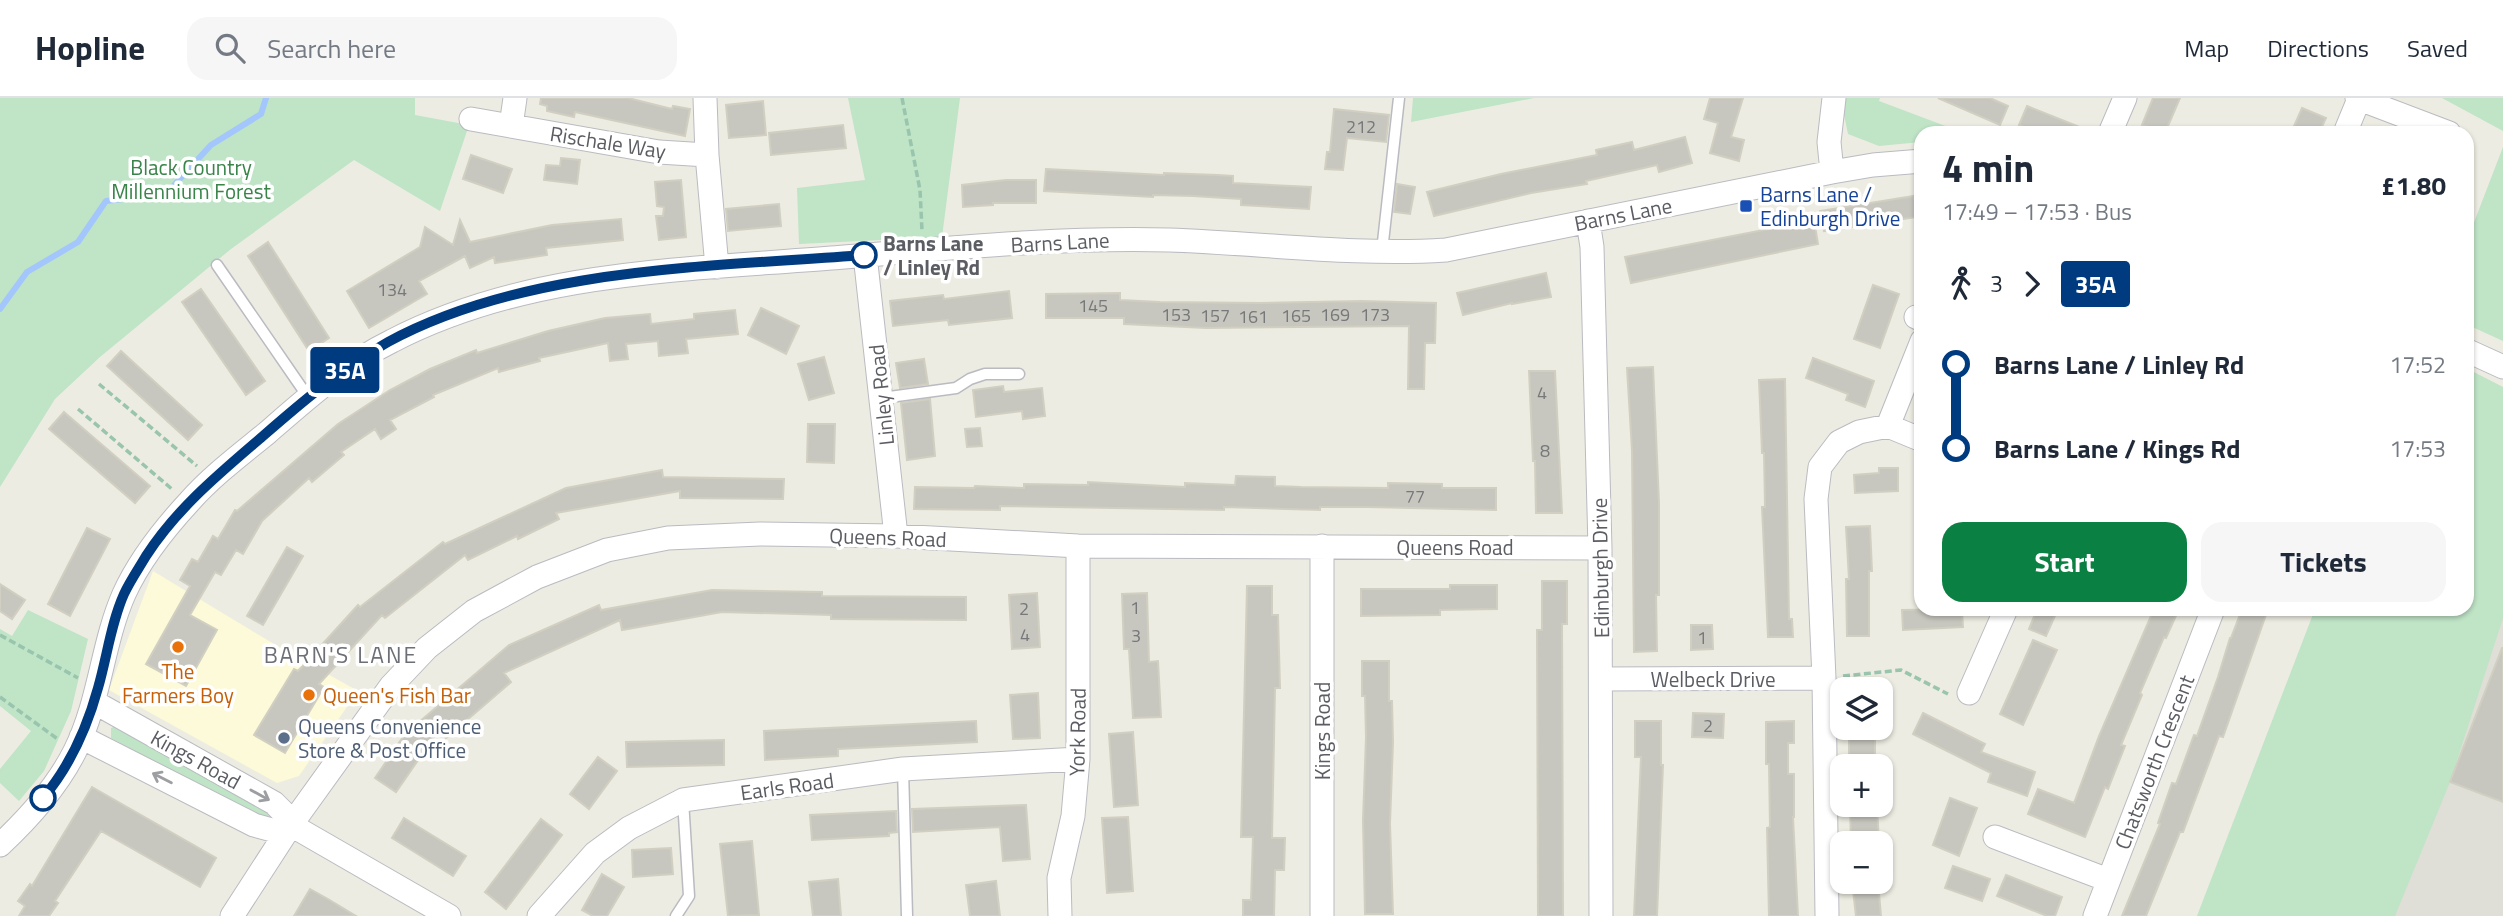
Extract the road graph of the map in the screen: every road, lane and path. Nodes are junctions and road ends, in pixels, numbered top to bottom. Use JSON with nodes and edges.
{"nodes":[{"id":1,"x":516,"y":98,"type":"edge"},
{"id":2,"x":705,"y":98,"type":"edge"},
{"id":3,"x":902,"y":98,"type":"edge"},
{"id":4,"x":1399,"y":98,"type":"edge"},
{"id":5,"x":1834,"y":98,"type":"edge"},
{"id":6,"x":2124,"y":98,"type":"edge"},
{"id":7,"x":2358,"y":98,"type":"edge"},
{"id":8,"x":471,"y":119,"type":"dead end"},
{"id":9,"x":511,"y":126,"type":"junction"},
{"id":10,"x":2113,"y":126,"type":"edge"},
{"id":11,"x":2348,"y":126,"type":"edge"},
{"id":12,"x":2431,"y":126,"type":"edge"},
{"id":13,"x":707,"y":155,"type":"junction"},
{"id":14,"x":1914,"y":162,"type":"edge"},
{"id":15,"x":1832,"y":172,"type":"junction"},
{"id":16,"x":1588,"y":221,"type":"junction"},
{"id":17,"x":922,"y":250,"type":"junction"},
{"id":18,"x":1382,"y":251,"type":"junction"},
{"id":19,"x":865,"y":255,"type":"junction"},
{"id":20,"x":216,"y":265,"type":"dead end"},
{"id":21,"x":717,"y":267,"type":"junction"},
{"id":22,"x":2474,"y":354,"type":"edge"},
{"id":23,"x":1914,"y":361,"type":"edge"},
{"id":24,"x":2503,"y":367,"type":"edge"},
{"id":25,"x":1019,"y":374,"type":"dead end"},
{"id":26,"x":99,"y":384,"type":"dead end"},
{"id":27,"x":309,"y":397,"type":"junction"},
{"id":28,"x":882,"y":398,"type":"junction"},
{"id":29,"x":78,"y":409,"type":"dead end"},
{"id":30,"x":1888,"y":426,"type":"junction"},
{"id":31,"x":1914,"y":437,"type":"edge"},
{"id":32,"x":212,"y":479,"type":"junction"},
{"id":33,"x":188,"y":502,"type":"junction"},
{"id":34,"x":896,"y":536,"type":"junction"},
{"id":35,"x":1078,"y":546,"type":"junction"},
{"id":36,"x":1322,"y":546,"type":"junction"},
{"id":37,"x":1600,"y":548,"type":"junction"},
{"id":38,"x":2003,"y":616,"type":"edge"},
{"id":39,"x":2210,"y":616,"type":"edge"},
{"id":40,"x":0,"y":635,"type":"edge"},
{"id":41,"x":1824,"y":678,"type":"junction"},
{"id":42,"x":1602,"y":679,"type":"junction"},
{"id":43,"x":1969,"y":694,"type":"joint"},
{"id":44,"x":96,"y":695,"type":"junction"},
{"id":45,"x":0,"y":697,"type":"edge"},
{"id":46,"x":78,"y":744,"type":"junction"},
{"id":47,"x":1078,"y":759,"type":"junction"},
{"id":48,"x":903,"y":769,"type":"junction"},
{"id":49,"x":683,"y":800,"type":"junction"},
{"id":50,"x":291,"y":825,"type":"junction"},
{"id":51,"x":1995,"y":837,"type":"dead end"},
{"id":52,"x":0,"y":845,"type":"edge"},
{"id":53,"x":2108,"y":880,"type":"junction"},
{"id":54,"x":443,"y":914,"type":"edge"},
{"id":55,"x":232,"y":916,"type":"edge"},
{"id":56,"x":539,"y":916,"type":"edge"},
{"id":57,"x":676,"y":916,"type":"edge"},
{"id":58,"x":907,"y":916,"type":"edge"},
{"id":59,"x":1060,"y":916,"type":"edge"},
{"id":60,"x":1322,"y":916,"type":"edge"},
{"id":61,"x":1601,"y":916,"type":"edge"},
{"id":62,"x":1828,"y":916,"type":"edge"},
{"id":63,"x":2095,"y":916,"type":"edge"}],
"edges":[{"from":1,"to":9,"type":"street"},
{"from":2,"to":13,"type":"street"},
{"from":3,"to":17,"type":"path"},
{"from":4,"to":18,"type":"lane"},
{"from":5,"to":15,"type":"street"},
{"from":6,"to":10,"type":"street"},
{"from":7,"to":11,"type":"street"},
{"from":7,"to":12,"type":"street"},
{"from":8,"to":9,"type":"street","name":"Rischale Way"},
{"from":9,"to":13,"type":"street","name":"Rischale Way"},
{"from":13,"to":21,"type":"street"},
{"from":14,"to":15,"type":"street","name":"Barns Lane"},
{"from":15,"to":16,"type":"street","name":"Barns Lane"},
{"from":16,"to":18,"type":"street","name":"Barns Lane"},
{"from":16,"to":37,"type":"street","name":"Edinburgh Drive"},
{"from":17,"to":18,"type":"street","name":"Barns Lane"},
{"from":17,"to":19,"type":"street","name":"Barns Lane"},
{"from":19,"to":21,"type":"street","name":"Barns Lane"},
{"from":19,"to":28,"type":"street","name":"Linley Road"},
{"from":20,"to":27,"type":"lane"},
{"from":21,"to":27,"type":"street","name":"Barns Lane"},
{"from":22,"to":24,"type":"street"},
{"from":23,"to":30,"type":"street"},
{"from":25,"to":28,"type":"lane"},
{"from":26,"to":32,"type":"path"},
{"from":27,"to":32,"type":"street","name":"Barns Lane"},
{"from":28,"to":34,"type":"street","name":"Linley Road"},
{"from":29,"to":33,"type":"path"},
{"from":30,"to":31,"type":"street"},
{"from":30,"to":41,"type":"street"},
{"from":32,"to":33,"type":"street","name":"Barns Lane"},
{"from":33,"to":44,"type":"street","name":"Barns Lane"},
{"from":34,"to":35,"type":"street","name":"Queens Road"},
{"from":34,"to":50,"type":"street","name":"Queens Road"},
{"from":35,"to":36,"type":"street","name":"Queens Road"},
{"from":35,"to":47,"type":"street","name":"York Road"},
{"from":36,"to":37,"type":"street","name":"Queens Road"},
{"from":36,"to":60,"type":"street","name":"Kings Road"},
{"from":37,"to":42,"type":"street","name":"Edinburgh Drive"},
{"from":38,"to":43,"type":"street"},
{"from":39,"to":53,"type":"street","name":"Chatsworth Crescent"},
{"from":40,"to":44,"type":"path"},
{"from":41,"to":42,"type":"street","name":"Welbeck Drive"},
{"from":41,"to":43,"type":"path"},
{"from":41,"to":62,"type":"street"},
{"from":42,"to":61,"type":"street","name":"Edinburgh Drive"},
{"from":44,"to":46,"type":"street","name":"Barns Lane"},
{"from":44,"to":50,"type":"street","name":"Kings Road","one_way":true},
{"from":45,"to":46,"type":"path"},
{"from":50,"to":46,"type":"street","name":"Kings Road","one_way":true},
{"from":46,"to":52,"type":"street","name":"Barns Lane"},
{"from":47,"to":48,"type":"street","name":"Earls Road"},
{"from":47,"to":59,"type":"street","name":"York Road"},
{"from":48,"to":49,"type":"street","name":"Earls Road"},
{"from":48,"to":58,"type":"lane"},
{"from":49,"to":56,"type":"street","name":"Earls Road"},
{"from":49,"to":57,"type":"lane"},
{"from":50,"to":54,"type":"street","name":"Kings Road"},
{"from":50,"to":55,"type":"street","name":"Queens Road"},
{"from":51,"to":53,"type":"street"},
{"from":53,"to":63,"type":"street","name":"Chatsworth Crescent"}]}
